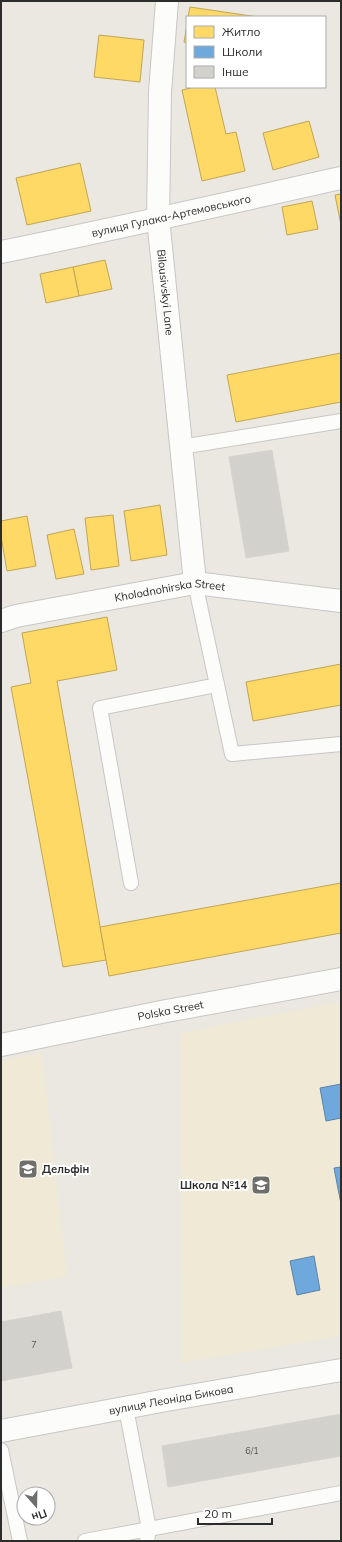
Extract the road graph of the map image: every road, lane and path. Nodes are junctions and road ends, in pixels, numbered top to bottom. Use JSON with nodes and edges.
{"nodes":[{"id":1,"x":167,"y":1,"type":"edge"},
{"id":2,"x":341,"y":178,"type":"edge"},
{"id":3,"x":158,"y":218,"type":"junction"},
{"id":4,"x":1,"y":252,"type":"edge"},
{"id":5,"x":341,"y":421,"type":"edge"},
{"id":6,"x":181,"y":447,"type":"junction"},
{"id":7,"x":195,"y":583,"type":"junction"},
{"id":8,"x":341,"y":601,"type":"edge"},
{"id":9,"x":1,"y":621,"type":"edge"},
{"id":10,"x":217,"y":686,"type":"junction"},
{"id":11,"x":341,"y":744,"type":"edge"},
{"id":12,"x":131,"y":883,"type":"dead end"},
{"id":13,"x":341,"y":979,"type":"edge"},
{"id":14,"x":1,"y":1045,"type":"edge"},
{"id":15,"x":341,"y":1370,"type":"edge"},
{"id":16,"x":126,"y":1408,"type":"junction"},
{"id":17,"x":1,"y":1431,"type":"edge"},
{"id":18,"x":1,"y":1450,"type":"edge"},
{"id":19,"x":341,"y":1493,"type":"edge"},
{"id":20,"x":148,"y":1535,"type":"edge"},
{"id":21,"x":20,"y":1541,"type":"edge"},
{"id":22,"x":85,"y":1541,"type":"edge"}],
"edges":[{"from":1,"to":3,"type":"street","name":"Bilousivskyi Lane"},
{"from":2,"to":3,"type":"street","name":"вулиця Гулака-Артемовського"},
{"from":3,"to":4,"type":"street","name":"вулиця Гулака-Артемовського"},
{"from":3,"to":6,"type":"street","name":"Bilousivskyi Lane"},
{"from":5,"to":6,"type":"lane"},
{"from":6,"to":7,"type":"street","name":"Bilousivskyi Lane"},
{"from":7,"to":8,"type":"street","name":"Kholodnohirska Street"},
{"from":7,"to":9,"type":"street","name":"Kholodnohirska Street"},
{"from":7,"to":10,"type":"lane"},
{"from":10,"to":11,"type":"lane"},
{"from":10,"to":12,"type":"lane"},
{"from":13,"to":14,"type":"street","name":"Polska Street"},
{"from":15,"to":16,"type":"street","name":"вулиця Леоніда Бикова"},
{"from":16,"to":17,"type":"street","name":"вулиця Леоніда Бикова"},
{"from":16,"to":20,"type":"lane"},
{"from":18,"to":21,"type":"lane"},
{"from":19,"to":20,"type":"lane"},
{"from":20,"to":22,"type":"lane"}]}
